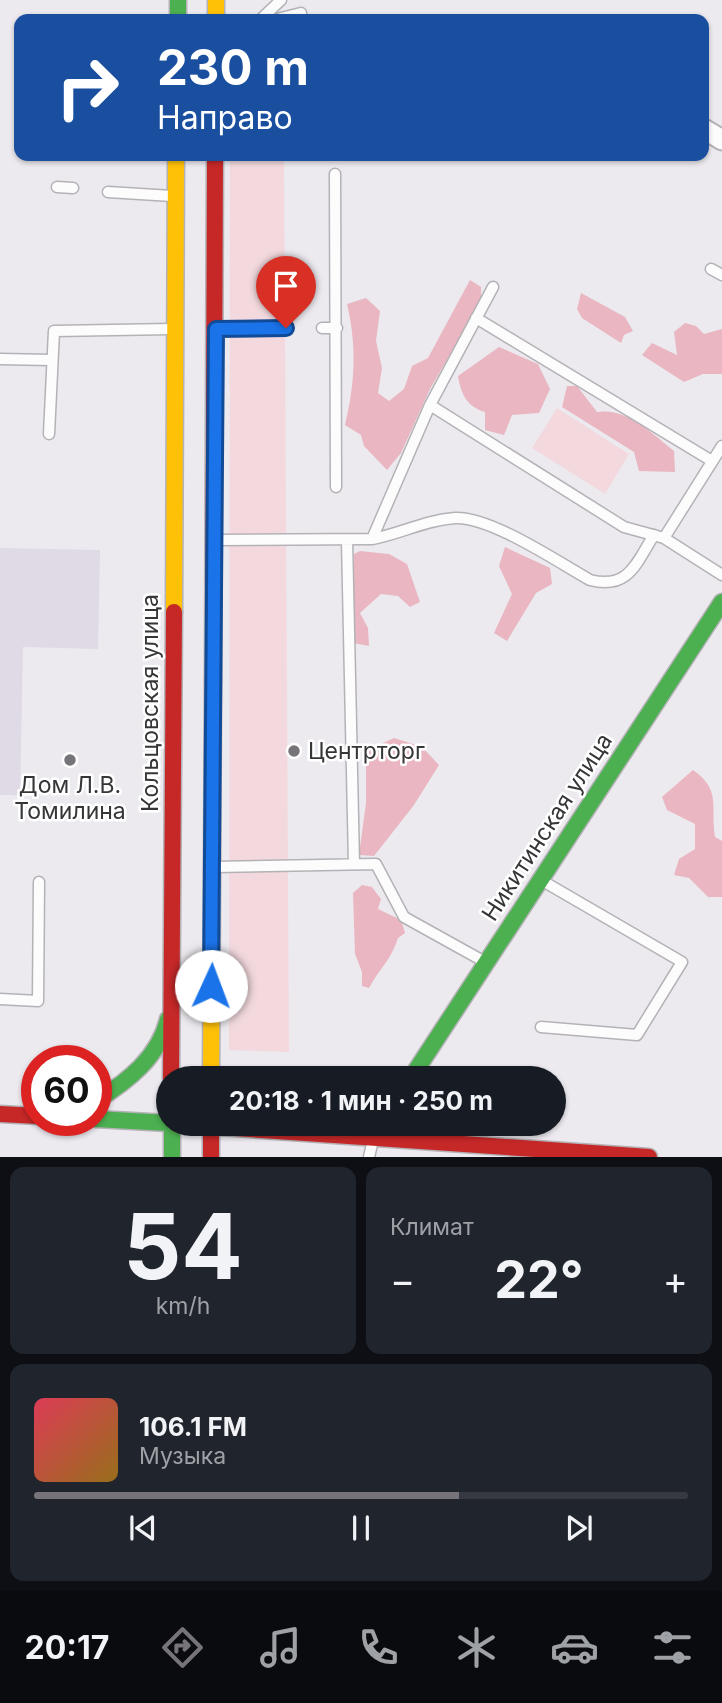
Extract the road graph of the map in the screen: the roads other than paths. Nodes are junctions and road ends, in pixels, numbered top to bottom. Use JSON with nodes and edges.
{"nodes":[{"id":1,"x":281,"y":0,"type":"edge"},
{"id":2,"x":301,"y":13,"type":"dead end"},
{"id":3,"x":266,"y":14,"type":"edge"},
{"id":4,"x":297,"y":14,"type":"edge"},
{"id":5,"x":176,"y":161,"type":"edge"},
{"id":6,"x":215,"y":161,"type":"edge"},
{"id":7,"x":335,"y":174,"type":"dead end"},
{"id":8,"x":57,"y":187,"type":"dead end"},
{"id":9,"x":73,"y":188,"type":"dead end"},
{"id":10,"x":108,"y":192,"type":"dead end"},
{"id":11,"x":176,"y":196,"type":"junction"},
{"id":12,"x":711,"y":269,"type":"dead end"},
{"id":13,"x":722,"y":275,"type":"edge"},
{"id":14,"x":493,"y":287,"type":"dead end"},
{"id":15,"x":476,"y":318,"type":"junction"},
{"id":16,"x":286,"y":328,"type":"dead end"},
{"id":17,"x":322,"y":328,"type":"dead end"},
{"id":18,"x":337,"y":328,"type":"junction"},
{"id":19,"x":175,"y":329,"type":"junction"},
{"id":20,"x":216,"y":329,"type":"junction"},
{"id":21,"x":0,"y":359,"type":"edge"},
{"id":22,"x":52,"y":360,"type":"junction"},
{"id":23,"x":430,"y":405,"type":"junction"},
{"id":24,"x":49,"y":433,"type":"dead end"},
{"id":25,"x":722,"y":446,"type":"edge"},
{"id":26,"x":712,"y":461,"type":"junction"},
{"id":27,"x":336,"y":487,"type":"dead end"},
{"id":28,"x":659,"y":537,"type":"junction"},
{"id":29,"x":372,"y":539,"type":"junction"},
{"id":30,"x":215,"y":540,"type":"junction"},
{"id":31,"x":347,"y":540,"type":"junction"},
{"id":32,"x":722,"y":575,"type":"edge"},
{"id":33,"x":722,"y":602,"type":"edge"},
{"id":34,"x":354,"y":864,"type":"junction"},
{"id":35,"x":213,"y":867,"type":"junction"},
{"id":36,"x":541,"y":880,"type":"junction"},
{"id":37,"x":39,"y":882,"type":"dead end"},
{"id":38,"x":485,"y":962,"type":"junction"},
{"id":39,"x":0,"y":999,"type":"edge"},
{"id":40,"x":171,"y":1000,"type":"junction"},
{"id":41,"x":541,"y":1027,"type":"dead end"},
{"id":42,"x":171,"y":1066,"type":"edge"},
{"id":43,"x":211,"y":1066,"type":"edge"},
{"id":44,"x":419,"y":1066,"type":"edge"},
{"id":45,"x":112,"y":1090,"type":"edge"},
{"id":46,"x":0,"y":1114,"type":"edge"},
{"id":47,"x":21,"y":1115,"type":"edge"},
{"id":48,"x":112,"y":1120,"type":"edge"},
{"id":49,"x":156,"y":1122,"type":"edge"},
{"id":50,"x":171,"y":1136,"type":"edge"},
{"id":51,"x":211,"y":1136,"type":"edge"},
{"id":52,"x":376,"y":1136,"type":"edge"},
{"id":53,"x":415,"y":1136,"type":"edge"},
{"id":54,"x":515,"y":1152,"type":"edge"},
{"id":55,"x":172,"y":1157,"type":"edge"},
{"id":56,"x":211,"y":1157,"type":"edge"},
{"id":57,"x":369,"y":1157,"type":"edge"},
{"id":58,"x":649,"y":1157,"type":"edge"}],
"edges":[{"from":1,"to":3,"type":"lane"},
{"from":2,"to":4,"type":"lane"},
{"from":5,"to":11,"type":"main road","name":"Кольцовская улица"},
{"from":6,"to":20,"type":"main road"},
{"from":7,"to":18,"type":"lane"},
{"from":8,"to":9,"type":"lane"},
{"from":10,"to":11,"type":"lane"},
{"from":11,"to":19,"type":"main road","name":"Кольцовская улица"},
{"from":12,"to":13,"type":"lane"},
{"from":14,"to":15,"type":"lane"},
{"from":15,"to":23,"type":"lane"},
{"from":15,"to":26,"type":"lane"},
{"from":16,"to":20,"type":"lane"},
{"from":17,"to":18,"type":"lane"},
{"from":18,"to":27,"type":"lane"},
{"from":19,"to":20,"type":"main road"},
{"from":19,"to":22,"type":"lane"},
{"from":19,"to":40,"type":"main road","name":"Кольцовская улица"},
{"from":20,"to":30,"type":"main road"},
{"from":21,"to":22,"type":"lane"},
{"from":22,"to":24,"type":"lane"},
{"from":23,"to":28,"type":"lane"},
{"from":23,"to":29,"type":"lane"},
{"from":25,"to":26,"type":"lane"},
{"from":26,"to":28,"type":"lane"},
{"from":28,"to":29,"type":"lane"},
{"from":28,"to":32,"type":"lane"},
{"from":29,"to":31,"type":"lane"},
{"from":30,"to":31,"type":"lane"},
{"from":30,"to":35,"type":"main road"},
{"from":31,"to":34,"type":"lane"},
{"from":33,"to":36,"type":"main road","name":"Никитинская улица"},
{"from":34,"to":35,"type":"lane"},
{"from":34,"to":38,"type":"lane"},
{"from":35,"to":43,"type":"main road"},
{"from":36,"to":38,"type":"main road","name":"Никитинская улица"},
{"from":36,"to":41,"type":"lane"},
{"from":37,"to":39,"type":"lane"},
{"from":38,"to":44,"type":"main road","name":"Никитинская улица"},
{"from":40,"to":42,"type":"main road","name":"Кольцовская улица"},
{"from":40,"to":45,"type":"main road"},
{"from":46,"to":47,"type":"main road"},
{"from":48,"to":49,"type":"main road"},
{"from":50,"to":55,"type":"main road"},
{"from":51,"to":56,"type":"main road"},
{"from":52,"to":57,"type":"lane"},
{"from":53,"to":54,"type":"main road"},
{"from":54,"to":58,"type":"main road"}]}
